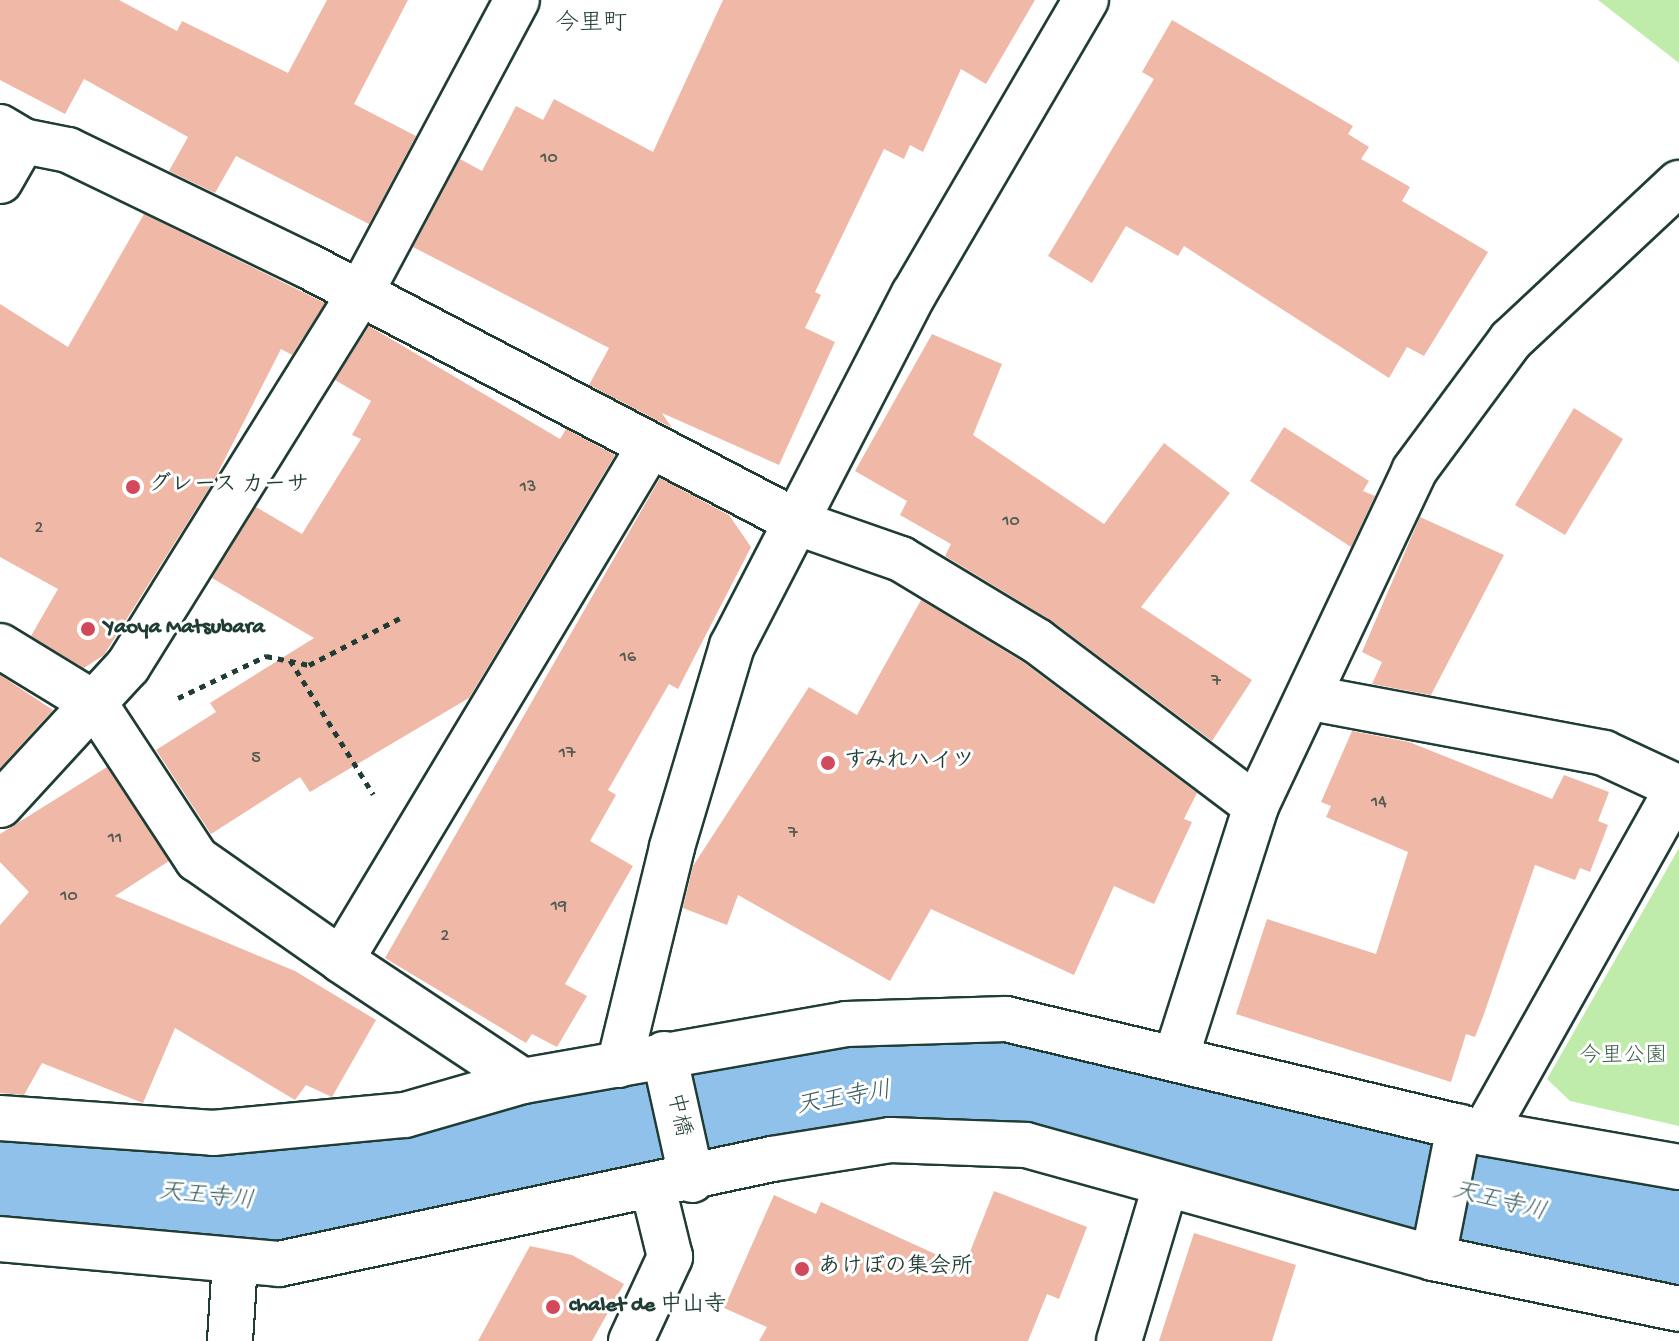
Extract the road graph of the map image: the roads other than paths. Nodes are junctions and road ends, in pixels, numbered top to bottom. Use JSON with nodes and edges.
{"nodes":[{"id":1,"x":517,"y":0,"type":"edge"},
{"id":2,"x":1086,"y":0,"type":"edge"},
{"id":3,"x":12,"y":134,"type":"edge"},
{"id":4,"x":0,"y":181,"type":"edge"},
{"id":5,"x":1679,"y":183,"type":"edge"},
{"id":6,"x":361,"y":292,"type":"junction"},
{"id":7,"x":648,"y":449,"type":"junction"},
{"id":8,"x":801,"y":524,"type":"junction"},
{"id":9,"x":0,"y":646,"type":"edge"},
{"id":10,"x":1311,"y":698,"type":"junction"},
{"id":11,"x":105,"y":716,"type":"junction"},
{"id":12,"x":1678,"y":788,"type":"edge"},
{"id":13,"x":0,"y":805,"type":"edge"},
{"id":14,"x":1256,"y":806,"type":"junction"},
{"id":15,"x":341,"y":960,"type":"junction"},
{"id":16,"x":1176,"y":1057,"type":"junction"},
{"id":17,"x":666,"y":1062,"type":"junction"},
{"id":18,"x":619,"y":1065,"type":"junction"},
{"id":19,"x":523,"y":1081,"type":"junction"},
{"id":20,"x":0,"y":1118,"type":"edge"},
{"id":21,"x":1466,"y":1138,"type":"junction"},
{"id":22,"x":1679,"y":1167,"type":"edge"},
{"id":23,"x":677,"y":1175,"type":"junction"},
{"id":24,"x":1165,"y":1187,"type":"junction"},
{"id":25,"x":0,"y":1239,"type":"edge"},
{"id":26,"x":1436,"y":1247,"type":"junction"},
{"id":27,"x":235,"y":1262,"type":"junction"},
{"id":28,"x":1679,"y":1309,"type":"edge"},
{"id":29,"x":230,"y":1341,"type":"edge"},
{"id":30,"x":631,"y":1341,"type":"edge"},
{"id":31,"x":1119,"y":1341,"type":"edge"}],
"edges":[{"from":1,"to":6,"type":"street"},
{"from":2,"to":8,"type":"street"},
{"from":3,"to":4,"type":"street"},
{"from":3,"to":6,"type":"street"},
{"from":5,"to":10,"type":"street"},
{"from":6,"to":7,"type":"street"},
{"from":6,"to":11,"type":"street"},
{"from":7,"to":8,"type":"street"},
{"from":7,"to":15,"type":"street"},
{"from":8,"to":14,"type":"street"},
{"from":8,"to":18,"type":"street"},
{"from":9,"to":11,"type":"street"},
{"from":10,"to":12,"type":"street"},
{"from":10,"to":14,"type":"street"},
{"from":11,"to":13,"type":"street"},
{"from":11,"to":15,"type":"street"},
{"from":12,"to":21,"type":"street"},
{"from":14,"to":16,"type":"street"},
{"from":15,"to":19,"type":"street"},
{"from":16,"to":17,"type":"street"},
{"from":16,"to":21,"type":"street"},
{"from":17,"to":18,"type":"street"},
{"from":17,"to":23,"type":"street","name":"中橋"},
{"from":18,"to":19,"type":"street"},
{"from":19,"to":20,"type":"street"},
{"from":21,"to":22,"type":"street"},
{"from":21,"to":26,"type":"street"},
{"from":23,"to":24,"type":"street"},
{"from":23,"to":27,"type":"street"},
{"from":23,"to":30,"type":"street","name":"中橋"},
{"from":24,"to":26,"type":"street"},
{"from":24,"to":31,"type":"street"},
{"from":25,"to":27,"type":"street"},
{"from":26,"to":28,"type":"street"},
{"from":27,"to":29,"type":"street"}]}
